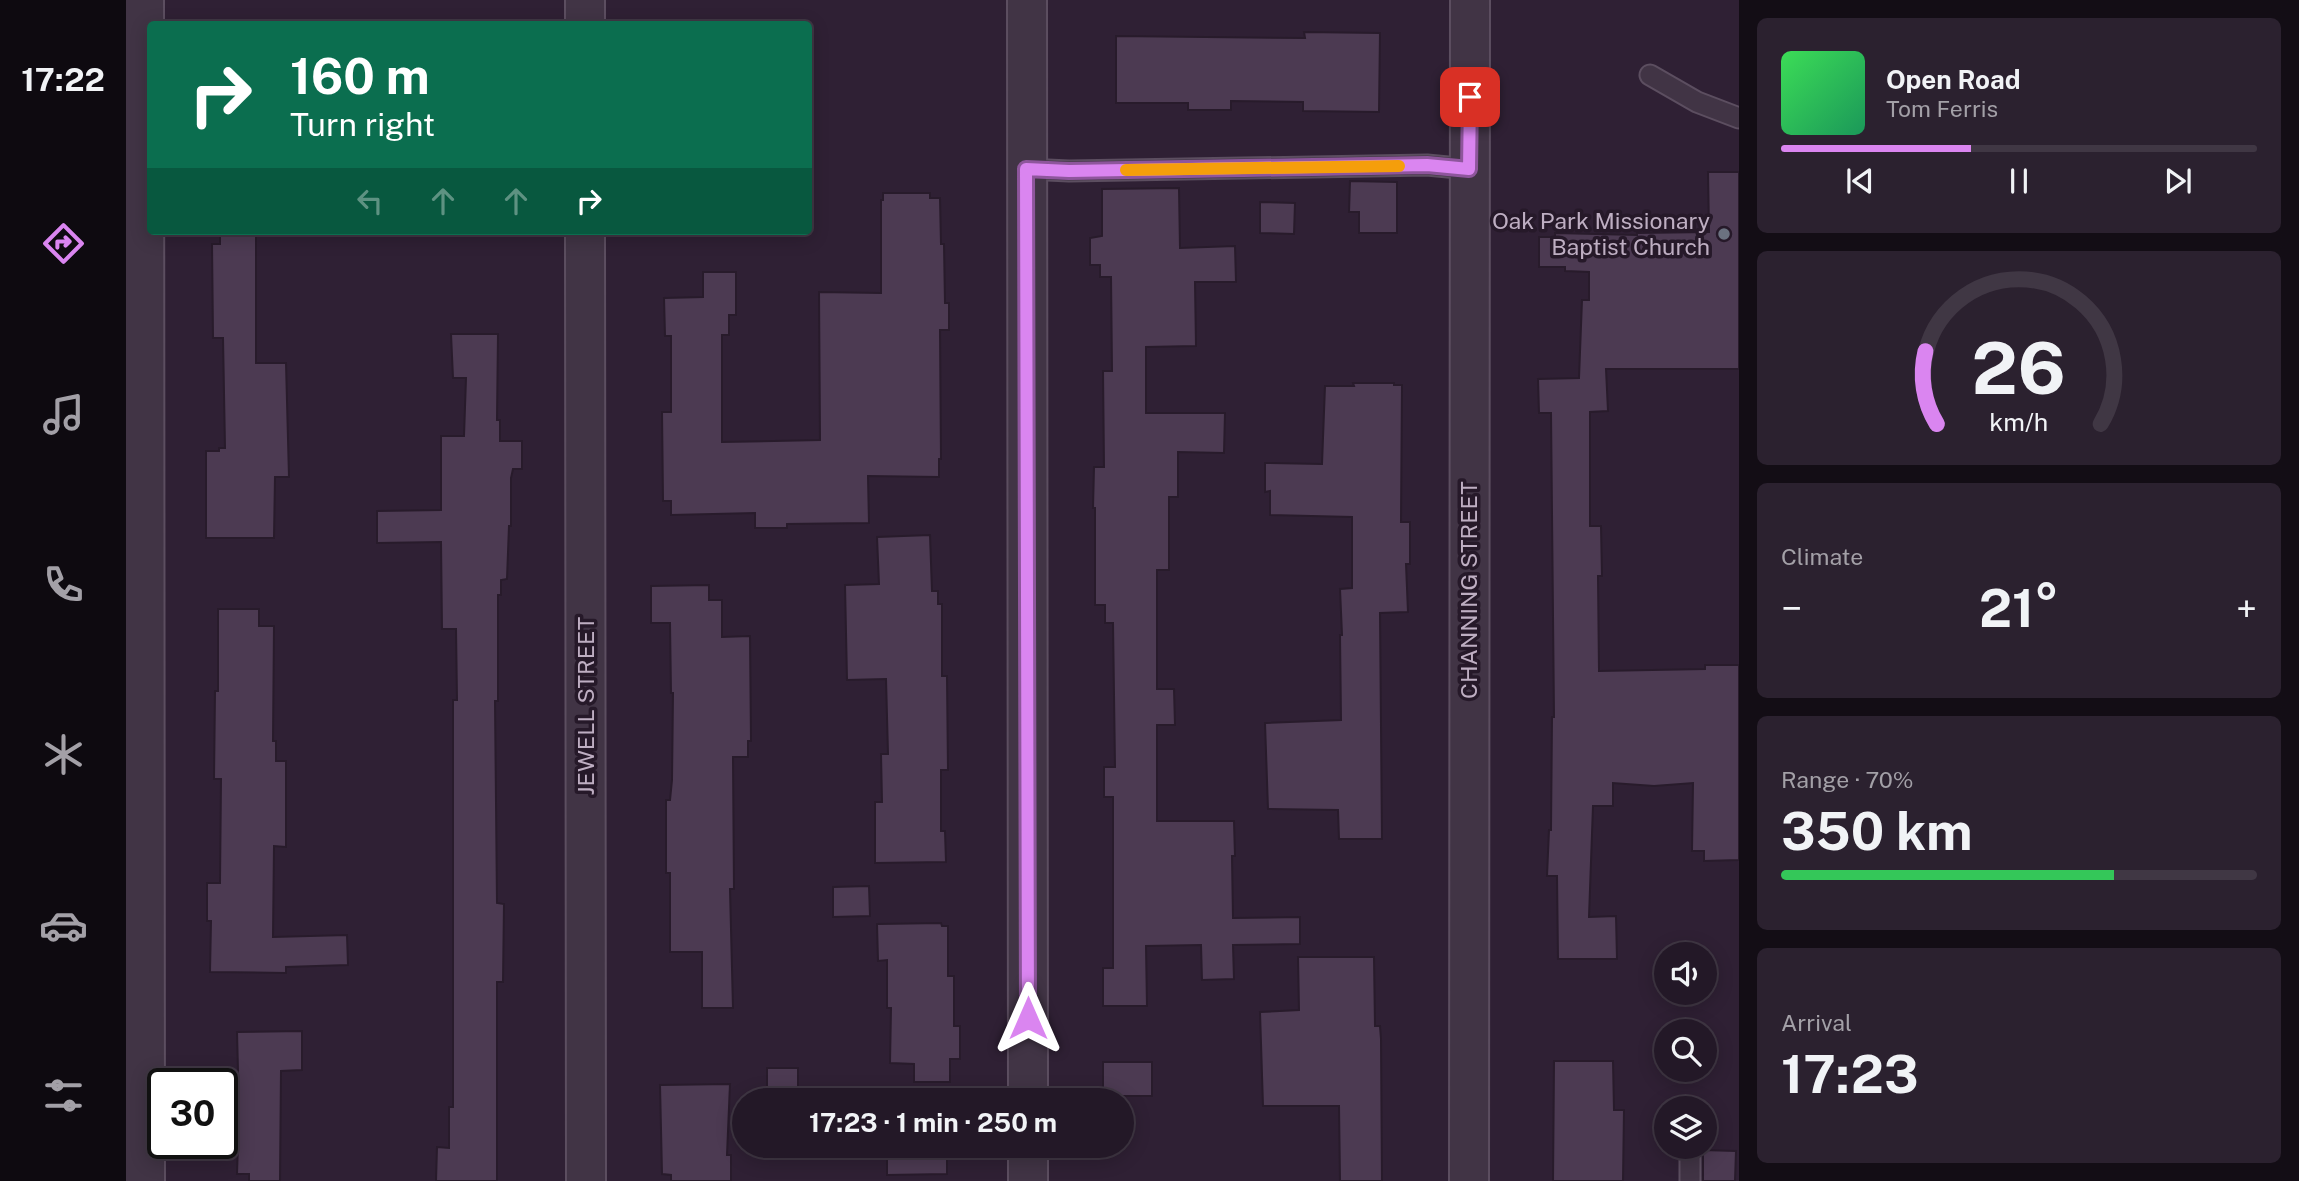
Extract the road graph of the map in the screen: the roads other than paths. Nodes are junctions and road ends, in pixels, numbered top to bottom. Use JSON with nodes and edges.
{"nodes":[{"id":1,"x":144,"y":0,"type":"edge"},
{"id":2,"x":585,"y":0,"type":"edge"},
{"id":3,"x":1027,"y":0,"type":"edge"},
{"id":4,"x":1470,"y":0,"type":"edge"},
{"id":5,"x":585,"y":21,"type":"edge"},
{"id":6,"x":1650,"y":75,"type":"dead end"},
{"id":7,"x":1739,"y":118,"type":"edge"},
{"id":8,"x":1026,"y":169,"type":"junction"},
{"id":9,"x":1469,"y":169,"type":"junction"},
{"id":10,"x":585,"y":235,"type":"edge"},
{"id":11,"x":1028,"y":1088,"type":"edge"},
{"id":12,"x":1028,"y":1158,"type":"edge"},
{"id":13,"x":1690,"y":1159,"type":"edge"},
{"id":14,"x":145,"y":1181,"type":"edge"},
{"id":15,"x":586,"y":1181,"type":"edge"},
{"id":16,"x":1028,"y":1181,"type":"edge"},
{"id":17,"x":1469,"y":1181,"type":"edge"},
{"id":18,"x":1690,"y":1181,"type":"edge"}],
"edges":[{"from":1,"to":14,"type":"street"},
{"from":2,"to":5,"type":"street"},
{"from":3,"to":8,"type":"street"},
{"from":4,"to":9,"type":"street","name":"CHANNING STREET"},
{"from":6,"to":7,"type":"lane"},
{"from":8,"to":9,"type":"lane"},
{"from":8,"to":11,"type":"street"},
{"from":9,"to":17,"type":"street","name":"CHANNING STREET"},
{"from":10,"to":15,"type":"street","name":"JEWELL STREET"},
{"from":12,"to":16,"type":"street"},
{"from":13,"to":18,"type":"lane"}]}
